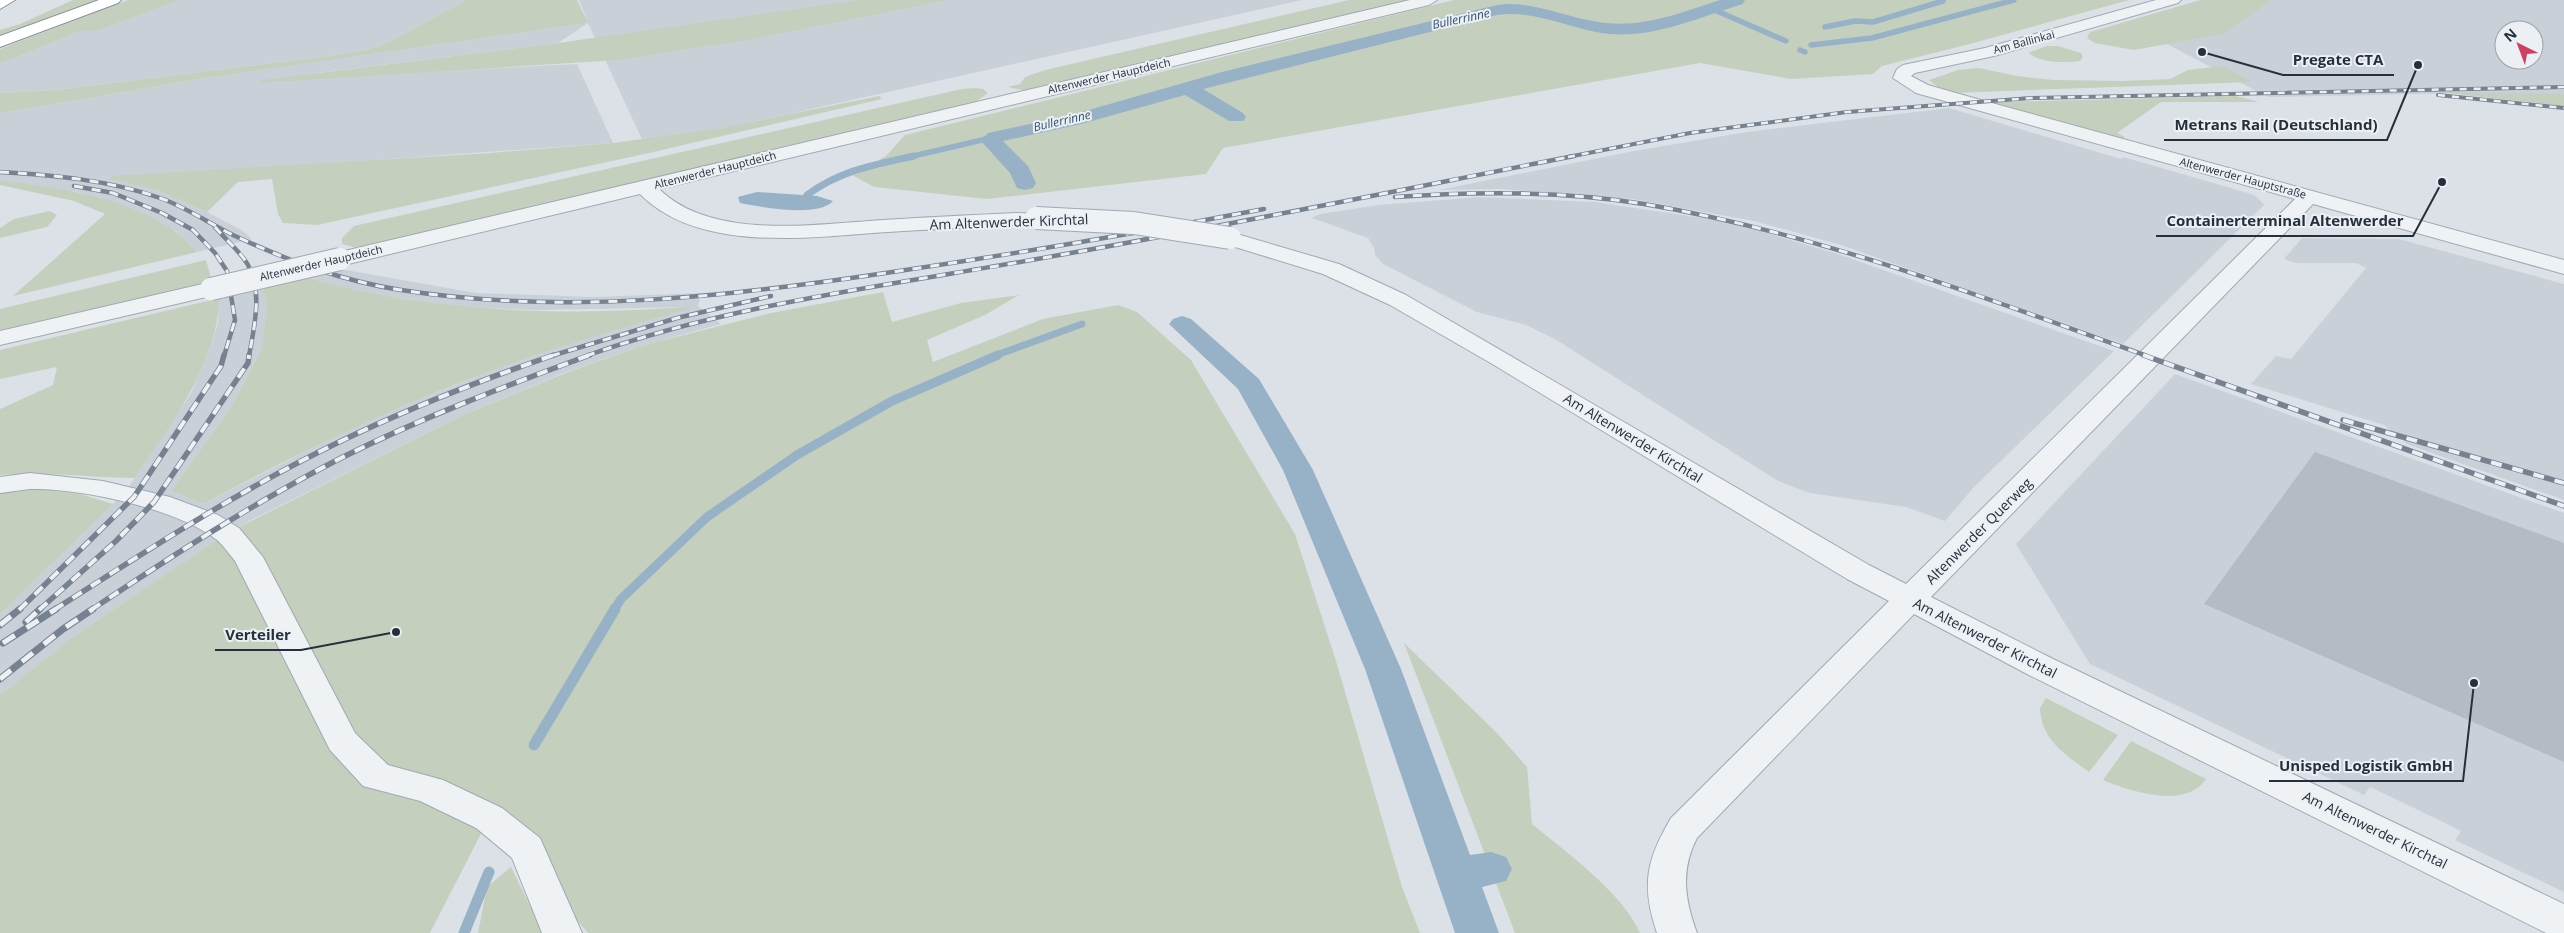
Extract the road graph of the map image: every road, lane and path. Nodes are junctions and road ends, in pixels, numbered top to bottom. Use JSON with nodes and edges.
{"nodes":[{"id":1,"x":8,"y":0,"type":"edge"},
{"id":2,"x":113,"y":0,"type":"edge"},
{"id":3,"x":1429,"y":0,"type":"edge"},
{"id":4,"x":2173,"y":0,"type":"edge"},
{"id":5,"x":0,"y":4,"type":"edge"},
{"id":6,"x":0,"y":42,"type":"edge"},
{"id":7,"x":1922,"y":89,"type":"joint"},
{"id":8,"x":645,"y":187,"type":"junction"},
{"id":9,"x":2309,"y":196,"type":"junction"},
{"id":10,"x":2564,"y":267,"type":"edge"},
{"id":11,"x":0,"y":338,"type":"edge"},
{"id":12,"x":0,"y":485,"type":"edge"},
{"id":13,"x":1910,"y":600,"type":"junction"},
{"id":14,"x":2564,"y":923,"type":"edge"},
{"id":15,"x":562,"y":933,"type":"edge"},
{"id":16,"x":1677,"y":933,"type":"edge"}],
"edges":[{"from":1,"to":5,"type":"highway"},
{"from":2,"to":6,"type":"highway"},
{"from":3,"to":8,"type":"street","name":"Altenwerder Hauptdeich"},
{"from":4,"to":7,"type":"street","name":"Am Ballinkai"},
{"from":7,"to":9,"type":"street","name":"Altenwerder Hauptstraße"},
{"from":8,"to":11,"type":"street","name":"Altenwerder Hauptdeich","bridge":true},
{"from":8,"to":13,"type":"street","name":"Am Altenwerder Kirchtal","bridge":true},
{"from":9,"to":10,"type":"street","name":"Altenwerder Hauptstraße"},
{"from":9,"to":13,"type":"street","name":"Altenwerder Querweg"},
{"from":12,"to":15,"type":"street"},
{"from":13,"to":14,"type":"street","name":"Am Altenwerder Kirchtal"},
{"from":13,"to":16,"type":"street","name":"Altenwerder Querweg"}]}
